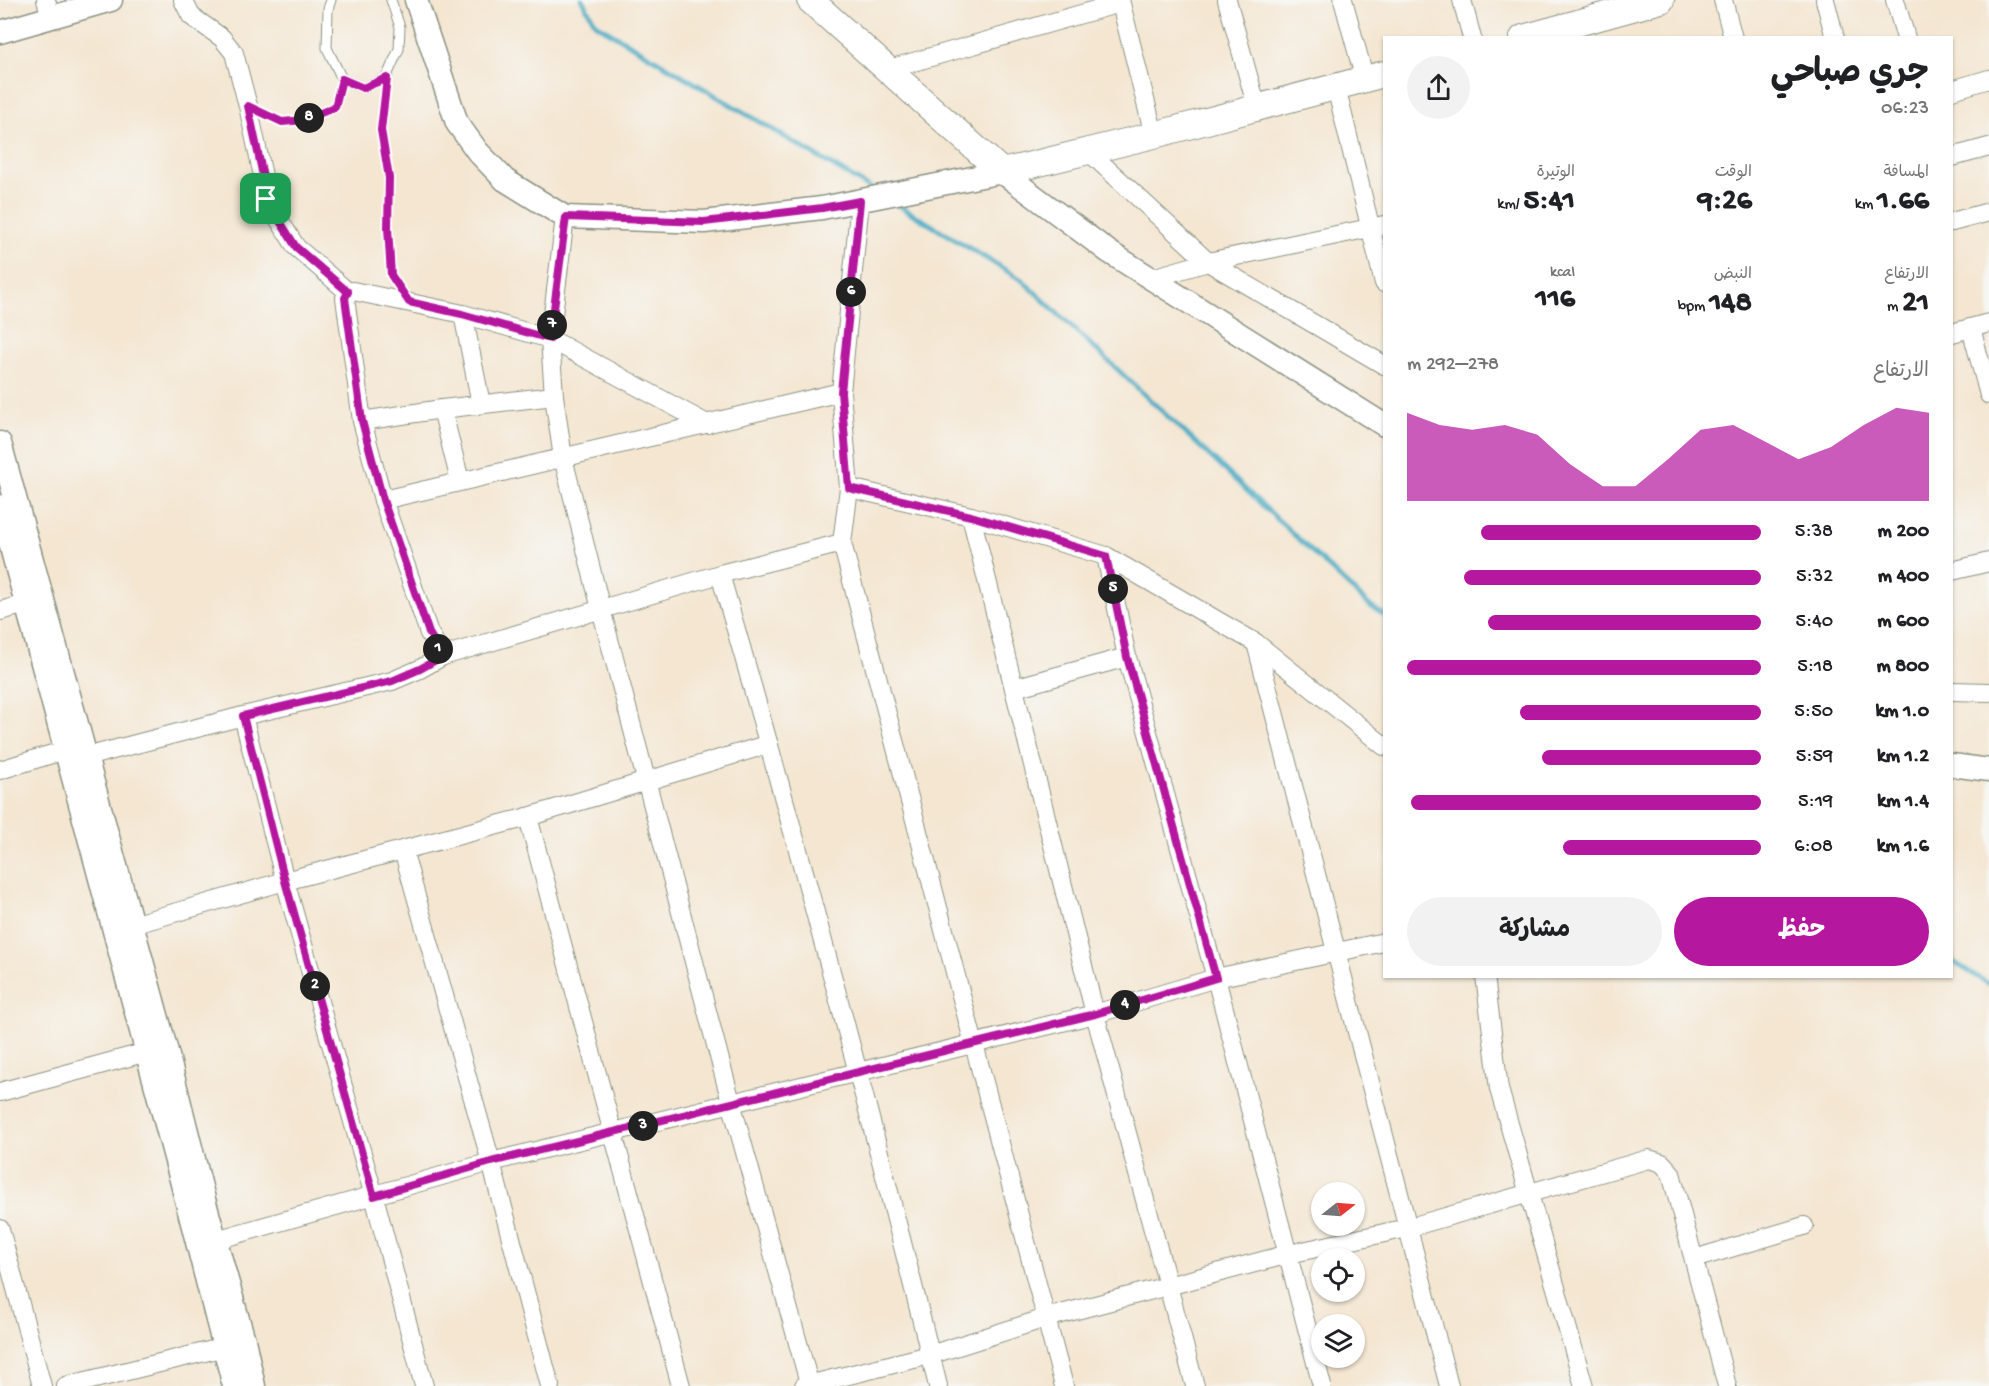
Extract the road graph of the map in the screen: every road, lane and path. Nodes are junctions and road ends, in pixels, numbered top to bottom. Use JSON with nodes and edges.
{"nodes":[{"id":1,"x":111,"y":0,"type":"edge"},
{"id":2,"x":183,"y":0,"type":"edge"},
{"id":3,"x":331,"y":0,"type":"edge"},
{"id":4,"x":391,"y":0,"type":"edge"},
{"id":5,"x":416,"y":0,"type":"edge"},
{"id":6,"x":810,"y":0,"type":"edge"},
{"id":7,"x":1227,"y":0,"type":"edge"},
{"id":8,"x":1343,"y":0,"type":"edge"},
{"id":9,"x":1462,"y":0,"type":"edge"},
{"id":10,"x":1661,"y":0,"type":"edge"},
{"id":11,"x":1723,"y":0,"type":"edge"},
{"id":12,"x":1825,"y":0,"type":"edge"},
{"id":13,"x":1895,"y":0,"type":"edge"},
{"id":14,"x":1120,"y":1,"type":"edge"},
{"id":15,"x":49,"y":9,"type":"edge"},
{"id":16,"x":0,"y":32,"type":"edge"},
{"id":17,"x":1471,"y":36,"type":"edge"},
{"id":18,"x":1531,"y":36,"type":"edge"},
{"id":19,"x":1732,"y":36,"type":"edge"},
{"id":20,"x":1835,"y":36,"type":"edge"},
{"id":21,"x":1905,"y":36,"type":"edge"},
{"id":22,"x":889,"y":69,"type":"junction"},
{"id":23,"x":1375,"y":77,"type":"edge"},
{"id":24,"x":387,"y":78,"type":"junction"},
{"id":25,"x":342,"y":79,"type":"junction"},
{"id":26,"x":1989,"y":79,"type":"edge"},
{"id":27,"x":1336,"y":87,"type":"junction"},
{"id":28,"x":1953,"y":90,"type":"edge"},
{"id":29,"x":248,"y":106,"type":"junction"},
{"id":30,"x":1257,"y":108,"type":"junction"},
{"id":31,"x":1154,"y":135,"type":"junction"},
{"id":32,"x":1989,"y":147,"type":"edge"},
{"id":33,"x":1088,"y":150,"type":"junction"},
{"id":34,"x":1953,"y":157,"type":"edge"},
{"id":35,"x":1002,"y":172,"type":"junction"},
{"id":36,"x":860,"y":201,"type":"junction"},
{"id":37,"x":1989,"y":212,"type":"edge"},
{"id":38,"x":566,"y":217,"type":"junction"},
{"id":39,"x":1953,"y":222,"type":"edge"},
{"id":40,"x":1377,"y":227,"type":"edge"},
{"id":41,"x":1208,"y":262,"type":"junction"},
{"id":42,"x":1383,"y":275,"type":"edge"},
{"id":43,"x":1152,"y":278,"type":"junction"},
{"id":44,"x":348,"y":292,"type":"junction"},
{"id":45,"x":409,"y":302,"type":"junction"},
{"id":46,"x":462,"y":314,"type":"junction"},
{"id":47,"x":1989,"y":323,"type":"edge"},
{"id":48,"x":1971,"y":328,"type":"junction"},
{"id":49,"x":1953,"y":333,"type":"edge"},
{"id":50,"x":550,"y":339,"type":"junction"},
{"id":51,"x":1383,"y":363,"type":"edge"},
{"id":52,"x":841,"y":392,"type":"junction"},
{"id":53,"x":1989,"y":395,"type":"edge"},
{"id":54,"x":554,"y":396,"type":"junction"},
{"id":55,"x":481,"y":404,"type":"junction"},
{"id":56,"x":442,"y":409,"type":"junction"},
{"id":57,"x":362,"y":421,"type":"junction"},
{"id":58,"x":707,"y":424,"type":"junction"},
{"id":59,"x":1383,"y":424,"type":"edge"},
{"id":60,"x":0,"y":443,"type":"edge"},
{"id":61,"x":563,"y":458,"type":"junction"},
{"id":62,"x":460,"y":481,"type":"junction"},
{"id":63,"x":849,"y":488,"type":"junction"},
{"id":64,"x":383,"y":500,"type":"junction"},
{"id":65,"x":0,"y":506,"type":"edge"},
{"id":66,"x":971,"y":516,"type":"junction"},
{"id":67,"x":842,"y":543,"type":"junction"},
{"id":68,"x":1106,"y":556,"type":"junction"},
{"id":69,"x":1989,"y":562,"type":"edge"},
{"id":70,"x":1953,"y":571,"type":"edge"},
{"id":71,"x":720,"y":574,"type":"junction"},
{"id":72,"x":26,"y":604,"type":"junction"},
{"id":73,"x":601,"y":609,"type":"junction"},
{"id":74,"x":0,"y":611,"type":"edge"},
{"id":75,"x":1256,"y":643,"type":"junction"},
{"id":76,"x":443,"y":656,"type":"junction"},
{"id":77,"x":1127,"y":657,"type":"junction"},
{"id":78,"x":1014,"y":688,"type":"junction"},
{"id":79,"x":1953,"y":691,"type":"edge"},
{"id":80,"x":1989,"y":692,"type":"edge"},
{"id":81,"x":243,"y":716,"type":"junction"},
{"id":82,"x":769,"y":744,"type":"junction"},
{"id":83,"x":1383,"y":745,"type":"edge"},
{"id":84,"x":76,"y":754,"type":"junction"},
{"id":85,"x":1953,"y":761,"type":"edge"},
{"id":86,"x":0,"y":770,"type":"edge"},
{"id":87,"x":1989,"y":770,"type":"edge"},
{"id":88,"x":647,"y":781,"type":"junction"},
{"id":89,"x":528,"y":817,"type":"junction"},
{"id":90,"x":403,"y":850,"type":"junction"},
{"id":91,"x":285,"y":881,"type":"junction"},
{"id":92,"x":132,"y":925,"type":"junction"},
{"id":93,"x":1383,"y":942,"type":"edge"},
{"id":94,"x":1336,"y":951,"type":"junction"},
{"id":95,"x":1216,"y":978,"type":"junction"},
{"id":96,"x":1485,"y":978,"type":"edge"},
{"id":97,"x":1095,"y":1014,"type":"junction"},
{"id":98,"x":974,"y":1043,"type":"junction"},
{"id":99,"x":147,"y":1052,"type":"junction"},
{"id":100,"x":858,"y":1072,"type":"junction"},
{"id":101,"x":0,"y":1092,"type":"edge"},
{"id":102,"x":731,"y":1102,"type":"junction"},
{"id":103,"x":613,"y":1133,"type":"junction"},
{"id":104,"x":491,"y":1162,"type":"junction"},
{"id":105,"x":1529,"y":1193,"type":"junction"},
{"id":106,"x":374,"y":1196,"type":"junction"},
{"id":107,"x":1804,"y":1227,"type":"dead end"},
{"id":108,"x":1407,"y":1228,"type":"junction"},
{"id":109,"x":0,"y":1229,"type":"edge"},
{"id":110,"x":216,"y":1240,"type":"junction"},
{"id":111,"x":1289,"y":1254,"type":"junction"},
{"id":112,"x":1694,"y":1259,"type":"junction"},
{"id":113,"x":4,"y":1262,"type":"edge"},
{"id":114,"x":1169,"y":1286,"type":"junction"},
{"id":115,"x":1046,"y":1318,"type":"junction"},
{"id":116,"x":225,"y":1347,"type":"junction"},
{"id":117,"x":930,"y":1355,"type":"junction"},
{"id":118,"x":42,"y":1386,"type":"edge"},
{"id":119,"x":66,"y":1386,"type":"edge"},
{"id":120,"x":234,"y":1386,"type":"edge"},
{"id":121,"x":254,"y":1386,"type":"edge"},
{"id":122,"x":424,"y":1386,"type":"edge"},
{"id":123,"x":550,"y":1386,"type":"edge"},
{"id":124,"x":681,"y":1386,"type":"edge"},
{"id":125,"x":808,"y":1386,"type":"edge"},
{"id":126,"x":938,"y":1386,"type":"edge"},
{"id":127,"x":1064,"y":1386,"type":"edge"},
{"id":128,"x":1195,"y":1386,"type":"edge"},
{"id":129,"x":1322,"y":1386,"type":"edge"},
{"id":130,"x":1449,"y":1386,"type":"edge"},
{"id":131,"x":1584,"y":1386,"type":"edge"},
{"id":132,"x":1726,"y":1386,"type":"edge"}],
"edges":[{"from":1,"to":15,"type":"street"},
{"from":2,"to":29,"type":"street"},
{"from":3,"to":25,"type":"lane"},
{"from":4,"to":24,"type":"lane"},
{"from":5,"to":38,"type":"street"},
{"from":6,"to":22,"type":"main road"},
{"from":7,"to":30,"type":"street"},
{"from":8,"to":23,"type":"street"},
{"from":9,"to":17,"type":"street"},
{"from":10,"to":18,"type":"main road"},
{"from":11,"to":19,"type":"street"},
{"from":12,"to":20,"type":"street"},
{"from":13,"to":21,"type":"street"},
{"from":14,"to":22,"type":"street"},
{"from":14,"to":31,"type":"street"},
{"from":15,"to":16,"type":"street"},
{"from":22,"to":35,"type":"main road"},
{"from":23,"to":27,"type":"main road"},
{"from":24,"to":25,"type":"lane"},
{"from":24,"to":45,"type":"path"},
{"from":25,"to":29,"type":"path"},
{"from":26,"to":28,"type":"street"},
{"from":27,"to":30,"type":"main road"},
{"from":27,"to":40,"type":"street"},
{"from":29,"to":44,"type":"street"},
{"from":30,"to":31,"type":"main road"},
{"from":31,"to":33,"type":"main road"},
{"from":32,"to":34,"type":"street"},
{"from":33,"to":35,"type":"main road"},
{"from":33,"to":41,"type":"street"},
{"from":35,"to":36,"type":"street"},
{"from":35,"to":43,"type":"street"},
{"from":36,"to":38,"type":"street"},
{"from":36,"to":52,"type":"street"},
{"from":37,"to":39,"type":"street"},
{"from":38,"to":50,"type":"street"},
{"from":40,"to":41,"type":"street"},
{"from":40,"to":42,"type":"street"},
{"from":41,"to":43,"type":"street"},
{"from":41,"to":51,"type":"street"},
{"from":43,"to":59,"type":"street"},
{"from":44,"to":45,"type":"street"},
{"from":44,"to":57,"type":"street"},
{"from":45,"to":46,"type":"street"},
{"from":46,"to":50,"type":"street"},
{"from":46,"to":55,"type":"street"},
{"from":47,"to":48,"type":"street"},
{"from":48,"to":49,"type":"street"},
{"from":48,"to":53,"type":"street"},
{"from":50,"to":54,"type":"street"},
{"from":50,"to":58,"type":"street"},
{"from":52,"to":58,"type":"street"},
{"from":52,"to":63,"type":"street"},
{"from":54,"to":55,"type":"street"},
{"from":54,"to":61,"type":"street"},
{"from":55,"to":56,"type":"street"},
{"from":56,"to":57,"type":"street"},
{"from":56,"to":62,"type":"street"},
{"from":57,"to":64,"type":"street"},
{"from":58,"to":61,"type":"street"},
{"from":60,"to":84,"type":"street"},
{"from":61,"to":62,"type":"street"},
{"from":61,"to":73,"type":"street"},
{"from":62,"to":64,"type":"street"},
{"from":63,"to":66,"type":"street"},
{"from":63,"to":67,"type":"street"},
{"from":64,"to":76,"type":"street"},
{"from":65,"to":72,"type":"street"},
{"from":66,"to":68,"type":"street"},
{"from":66,"to":78,"type":"street"},
{"from":67,"to":71,"type":"street"},
{"from":67,"to":98,"type":"street"},
{"from":68,"to":75,"type":"street"},
{"from":68,"to":77,"type":"street"},
{"from":69,"to":70,"type":"street"},
{"from":71,"to":73,"type":"street"},
{"from":71,"to":82,"type":"street"},
{"from":72,"to":74,"type":"street"},
{"from":72,"to":84,"type":"street"},
{"from":73,"to":76,"type":"street"},
{"from":73,"to":88,"type":"street"},
{"from":75,"to":83,"type":"street"},
{"from":75,"to":94,"type":"street"},
{"from":76,"to":81,"type":"street"},
{"from":77,"to":78,"type":"street"},
{"from":77,"to":95,"type":"street"},
{"from":78,"to":97,"type":"street"},
{"from":79,"to":80,"type":"street"},
{"from":81,"to":84,"type":"street"},
{"from":81,"to":91,"type":"street"},
{"from":82,"to":88,"type":"street"},
{"from":82,"to":100,"type":"street"},
{"from":84,"to":86,"type":"street"},
{"from":84,"to":92,"type":"street"},
{"from":84,"to":99,"type":"street"},
{"from":85,"to":87,"type":"street"},
{"from":88,"to":89,"type":"street"},
{"from":88,"to":102,"type":"street"},
{"from":89,"to":90,"type":"street"},
{"from":89,"to":103,"type":"street"},
{"from":90,"to":91,"type":"street"},
{"from":90,"to":104,"type":"street"},
{"from":91,"to":92,"type":"street"},
{"from":91,"to":106,"type":"street"},
{"from":92,"to":110,"type":"street"},
{"from":93,"to":94,"type":"street"},
{"from":94,"to":95,"type":"street"},
{"from":94,"to":108,"type":"street"},
{"from":95,"to":97,"type":"street"},
{"from":95,"to":111,"type":"street"},
{"from":96,"to":105,"type":"street"},
{"from":97,"to":98,"type":"street"},
{"from":97,"to":114,"type":"street"},
{"from":98,"to":100,"type":"street"},
{"from":98,"to":115,"type":"street"},
{"from":99,"to":101,"type":"street"},
{"from":99,"to":116,"type":"street"},
{"from":100,"to":102,"type":"street"},
{"from":100,"to":117,"type":"street"},
{"from":102,"to":103,"type":"street"},
{"from":102,"to":125,"type":"street"},
{"from":103,"to":104,"type":"street"},
{"from":103,"to":124,"type":"street"},
{"from":104,"to":106,"type":"street"},
{"from":104,"to":123,"type":"street"},
{"from":105,"to":108,"type":"street"},
{"from":105,"to":112,"type":"street"},
{"from":105,"to":131,"type":"street"},
{"from":106,"to":110,"type":"street"},
{"from":106,"to":122,"type":"street"},
{"from":107,"to":112,"type":"street"},
{"from":108,"to":111,"type":"street"},
{"from":108,"to":130,"type":"street"},
{"from":109,"to":113,"type":"street"},
{"from":110,"to":121,"type":"street"},
{"from":111,"to":114,"type":"street"},
{"from":111,"to":129,"type":"street"},
{"from":112,"to":132,"type":"street"},
{"from":113,"to":118,"type":"street"},
{"from":114,"to":115,"type":"street"},
{"from":114,"to":128,"type":"street"},
{"from":115,"to":117,"type":"street"},
{"from":115,"to":127,"type":"street"},
{"from":116,"to":119,"type":"street"},
{"from":116,"to":120,"type":"street"},
{"from":117,"to":125,"type":"street"},
{"from":117,"to":126,"type":"street"}]}
